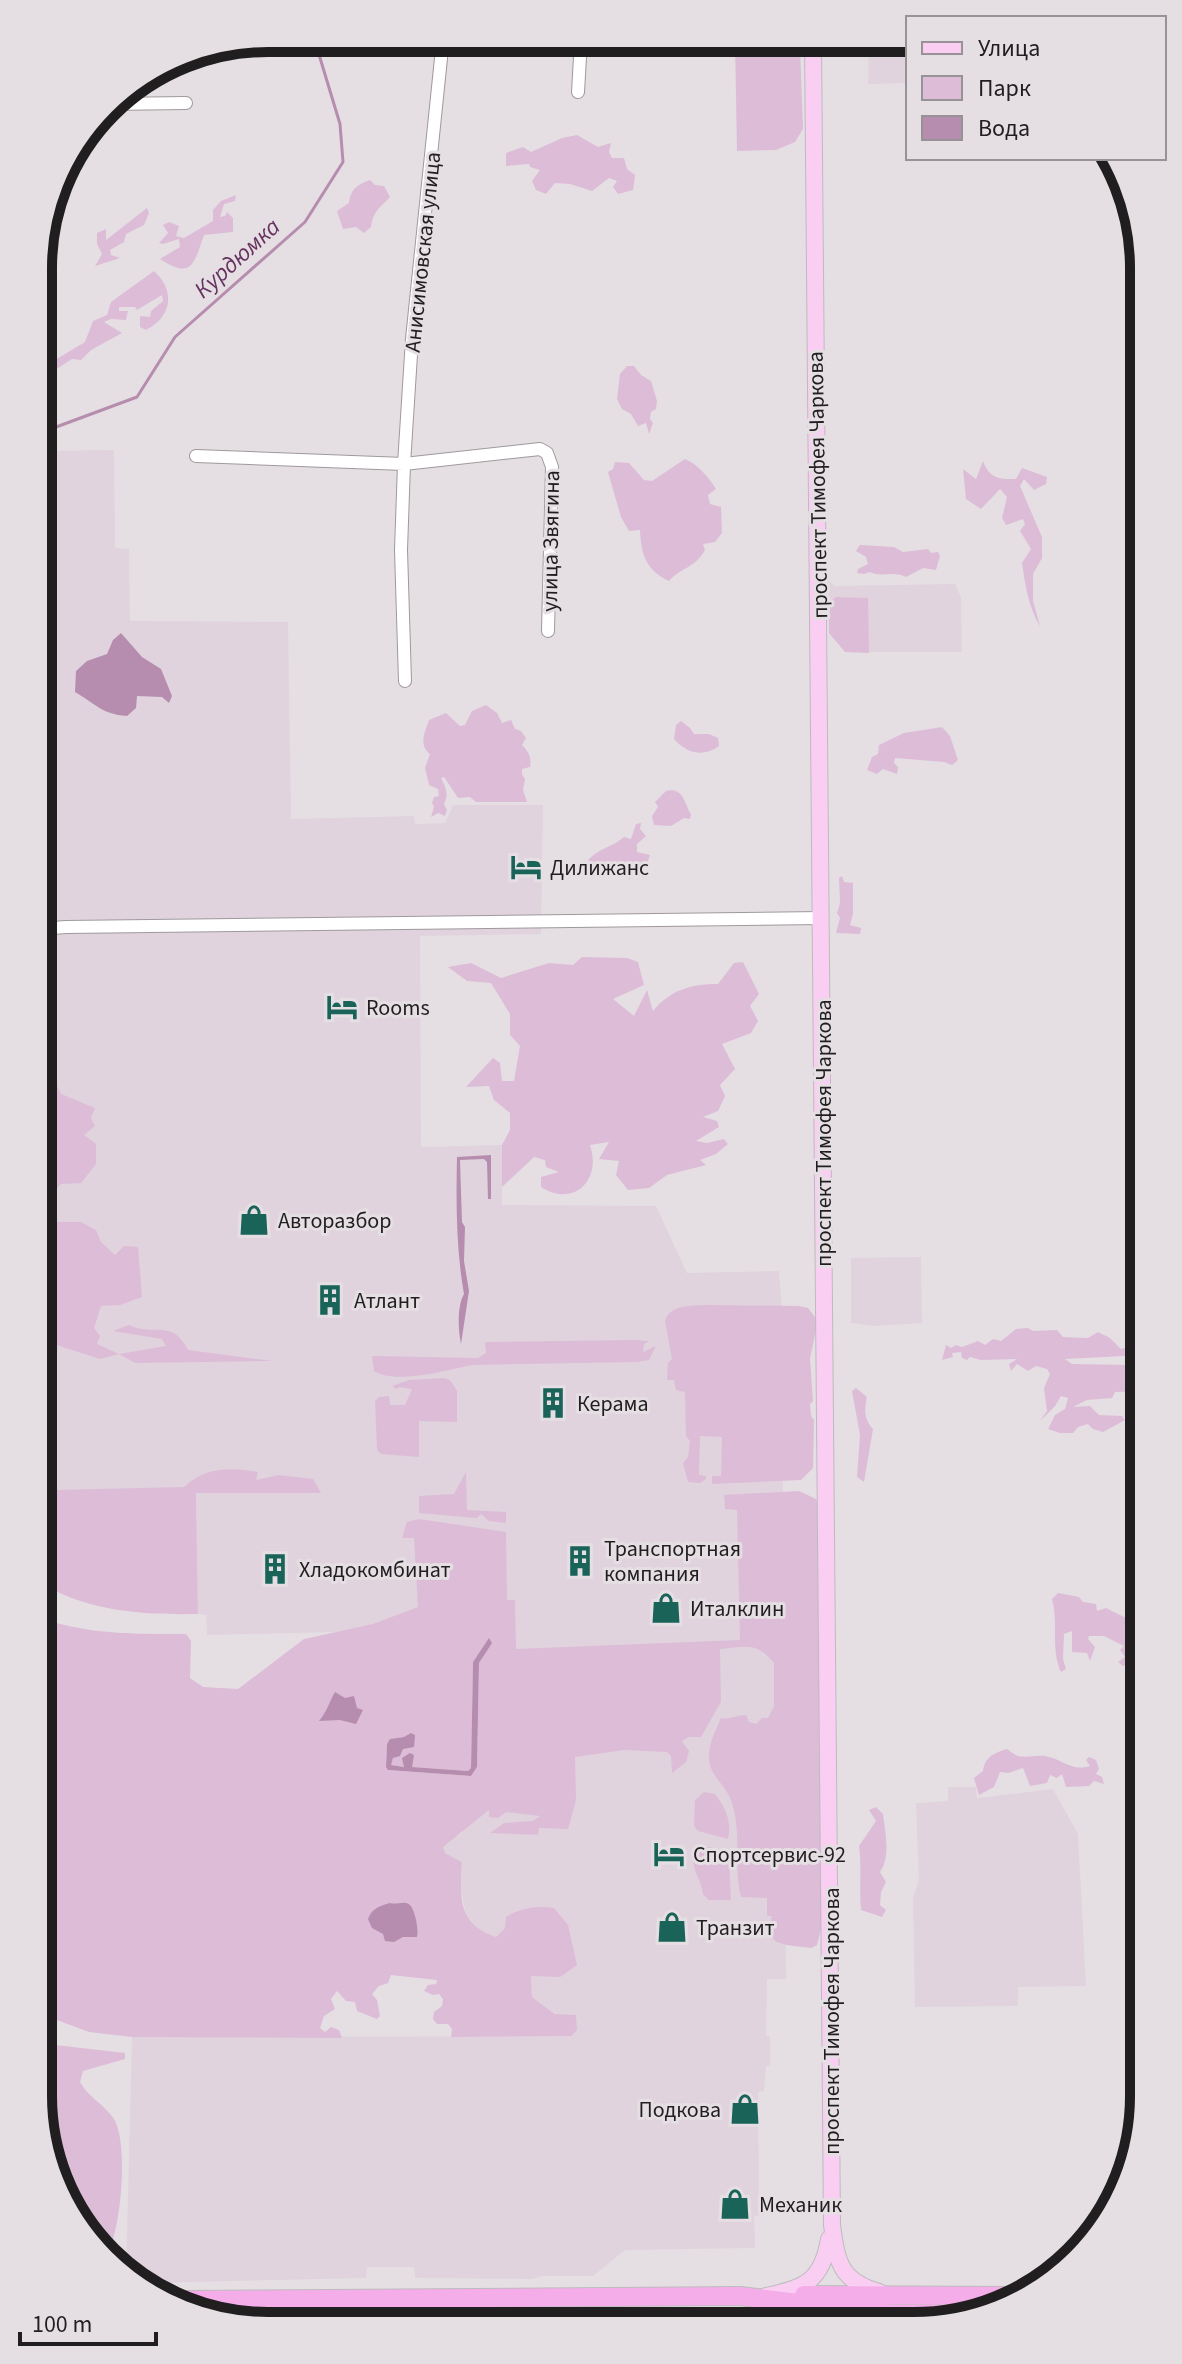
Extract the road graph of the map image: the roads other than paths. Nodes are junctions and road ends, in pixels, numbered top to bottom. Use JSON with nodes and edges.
{"nodes":[{"id":1,"x":442,"y":52,"type":"edge"},
{"id":2,"x":580,"y":52,"type":"edge"},
{"id":3,"x":813,"y":52,"type":"edge"},
{"id":4,"x":578,"y":92,"type":"dead end"},
{"id":5,"x":186,"y":103,"type":"dead end"},
{"id":6,"x":128,"y":104,"type":"edge"},
{"id":7,"x":196,"y":456,"type":"dead end"},
{"id":8,"x":404,"y":464,"type":"junction"},
{"id":9,"x":548,"y":631,"type":"dead end"},
{"id":10,"x":405,"y":681,"type":"dead end"},
{"id":11,"x":822,"y":918,"type":"junction"},
{"id":12,"x":52,"y":928,"type":"edge"},
{"id":13,"x":832,"y":2225,"type":"junction"},
{"id":14,"x":891,"y":2296,"type":"junction"},
{"id":15,"x":996,"y":2296,"type":"edge"},
{"id":16,"x":760,"y":2297,"type":"junction"},
{"id":17,"x":197,"y":2300,"type":"edge"},
{"id":18,"x":868,"y":2312,"type":"edge"}],
"edges":[{"from":1,"to":8,"type":"street","name":"Анисимовская улица"},
{"from":2,"to":4,"type":"street"},
{"from":3,"to":11,"type":"main road","name":"проспект Тимофея Чаркова"},
{"from":5,"to":6,"type":"street"},
{"from":7,"to":8,"type":"street"},
{"from":8,"to":9,"type":"street","name":"улица Звягина"},
{"from":8,"to":10,"type":"street","name":"Анисимовская улица"},
{"from":11,"to":12,"type":"street"},
{"from":11,"to":13,"type":"main road","name":"проспект Тимофея Чаркова"},
{"from":13,"to":14,"type":"main road","name":"проспект Тимофея Чаркова"},
{"from":13,"to":16,"type":"main road","name":"проспект Тимофея Чаркова"},
{"from":14,"to":15,"type":"highway"},
{"from":14,"to":16,"type":"highway"},
{"from":16,"to":17,"type":"highway"},
{"from":16,"to":18,"type":"highway"}]}
